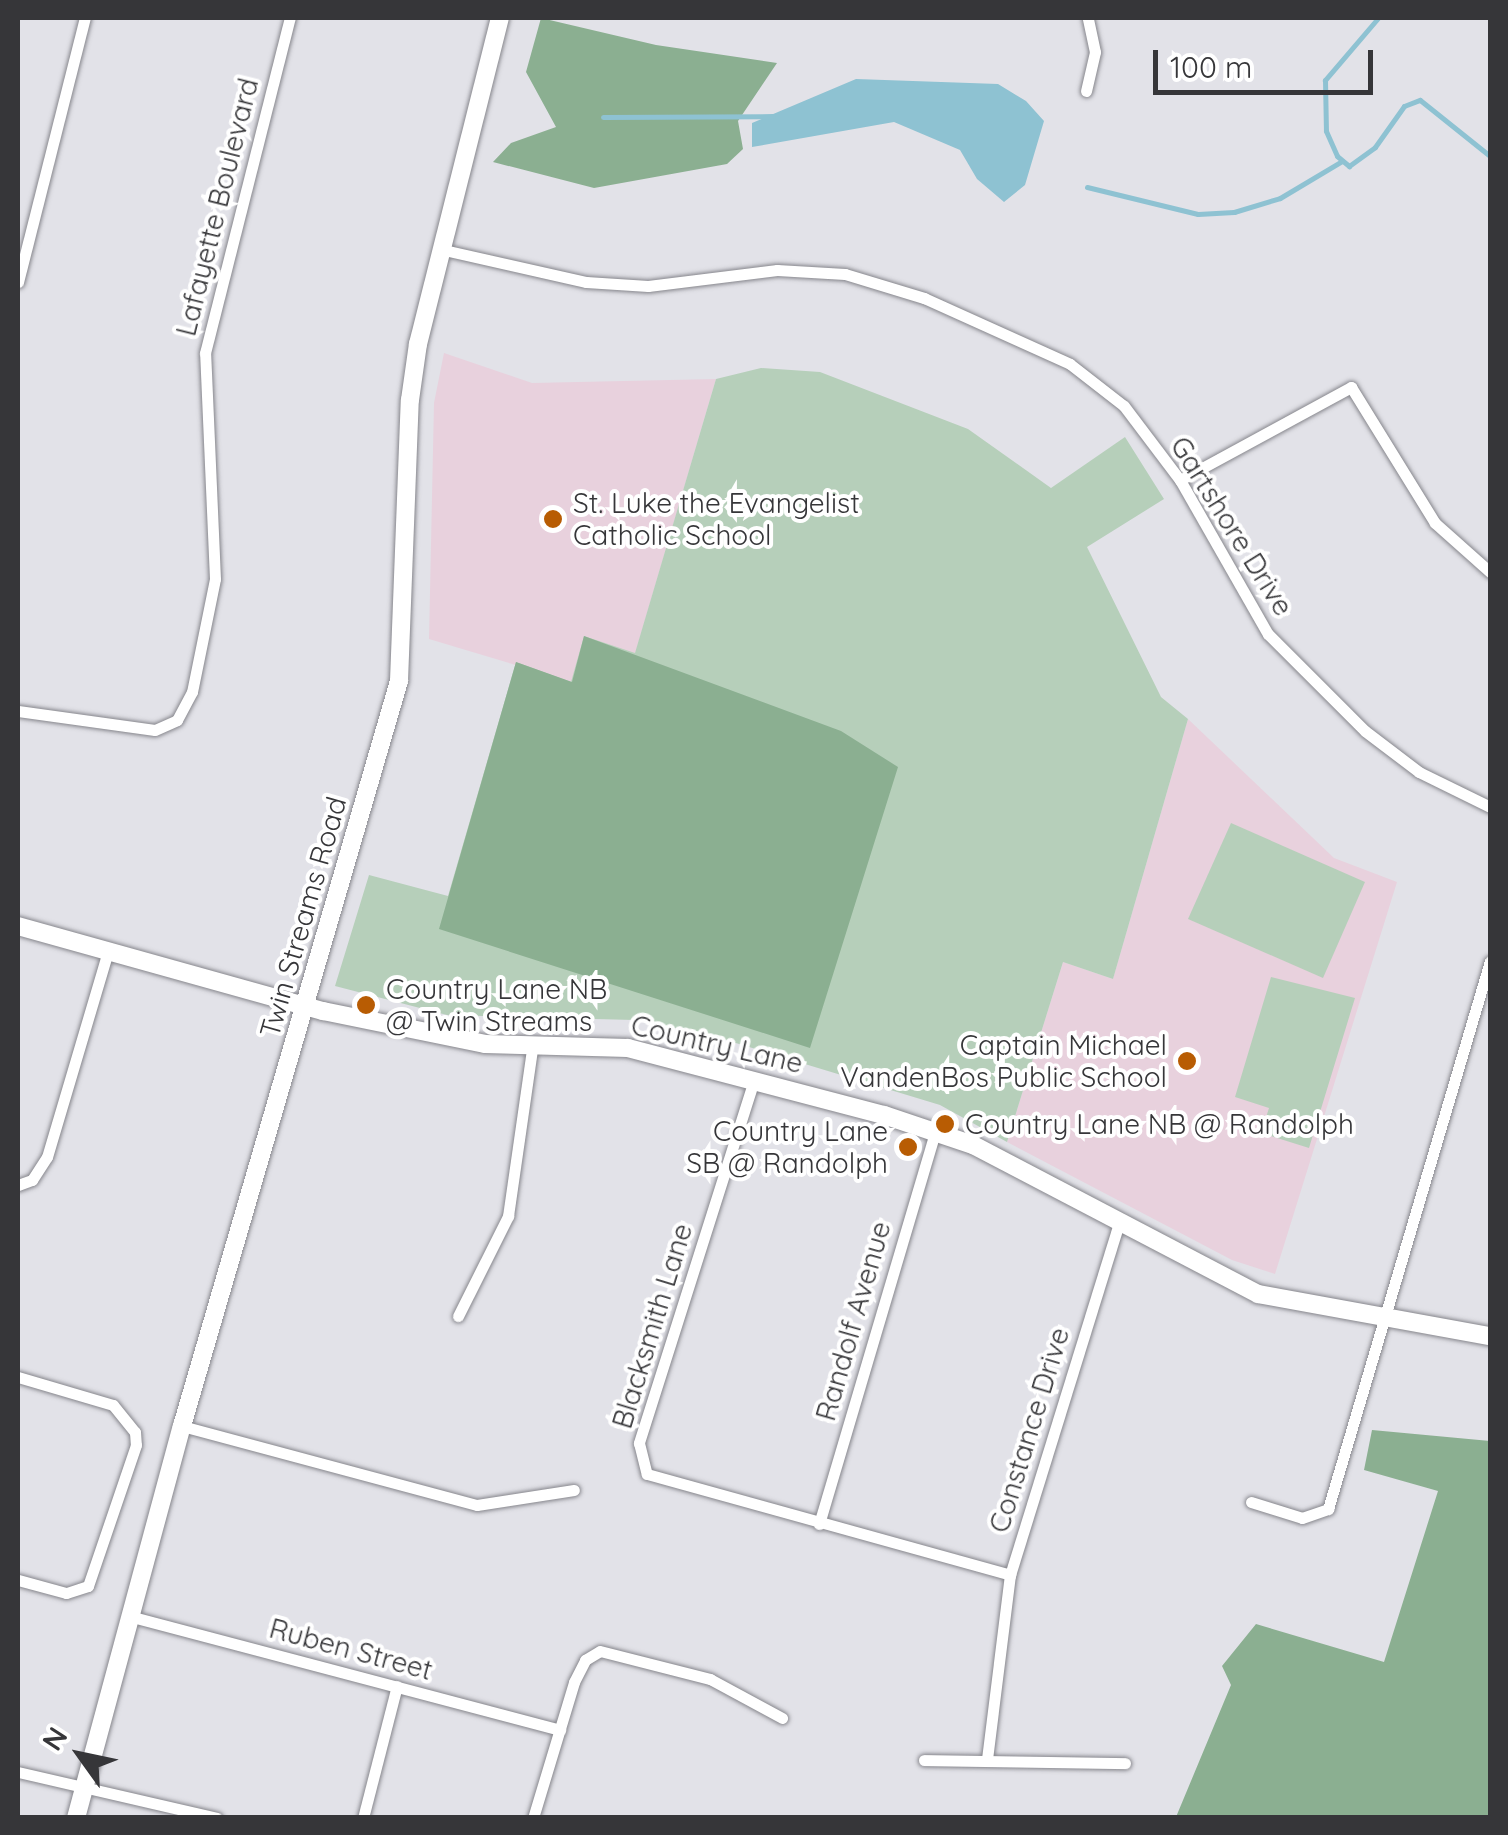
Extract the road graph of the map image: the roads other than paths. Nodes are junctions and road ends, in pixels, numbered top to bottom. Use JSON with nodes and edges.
{"nodes":[{"id":1,"x":85,"y":18,"type":"edge"},
{"id":2,"x":290,"y":18,"type":"edge"},
{"id":3,"x":500,"y":18,"type":"edge"},
{"id":4,"x":1088,"y":18,"type":"edge"},
{"id":5,"x":1086,"y":91,"type":"dead end"},
{"id":6,"x":444,"y":250,"type":"junction"},
{"id":7,"x":18,"y":282,"type":"edge"},
{"id":8,"x":1180,"y":480,"type":"junction"},
{"id":9,"x":1490,"y":572,"type":"edge"},
{"id":10,"x":18,"y":711,"type":"edge"},
{"id":11,"x":1490,"y":807,"type":"edge"},
{"id":12,"x":18,"y":926,"type":"edge"},
{"id":13,"x":108,"y":950,"type":"junction"},
{"id":14,"x":1490,"y":961,"type":"edge"},
{"id":15,"x":306,"y":1005,"type":"junction"},
{"id":16,"x":532,"y":1049,"type":"junction"},
{"id":17,"x":754,"y":1080,"type":"junction"},
{"id":18,"x":935,"y":1132,"type":"junction"},
{"id":19,"x":18,"y":1185,"type":"edge"},
{"id":20,"x":1118,"y":1226,"type":"junction"},
{"id":21,"x":458,"y":1316,"type":"dead end"},
{"id":22,"x":1385,"y":1318,"type":"junction"},
{"id":23,"x":1490,"y":1336,"type":"edge"},
{"id":24,"x":18,"y":1376,"type":"edge"},
{"id":25,"x":182,"y":1426,"type":"junction"},
{"id":26,"x":574,"y":1490,"type":"dead end"},
{"id":27,"x":1251,"y":1502,"type":"dead end"},
{"id":28,"x":820,"y":1524,"type":"junction"},
{"id":29,"x":1010,"y":1574,"type":"junction"},
{"id":30,"x":18,"y":1580,"type":"edge"},
{"id":31,"x":129,"y":1616,"type":"junction"},
{"id":32,"x":397,"y":1686,"type":"junction"},
{"id":33,"x":782,"y":1718,"type":"dead end"},
{"id":34,"x":560,"y":1730,"type":"junction"},
{"id":35,"x":924,"y":1760,"type":"dead end"},
{"id":36,"x":987,"y":1760,"type":"junction"},
{"id":37,"x":1125,"y":1763,"type":"dead end"},
{"id":38,"x":18,"y":1772,"type":"edge"},
{"id":39,"x":82,"y":1788,"type":"junction"},
{"id":40,"x":215,"y":1817,"type":"edge"},
{"id":41,"x":76,"y":1818,"type":"edge"},
{"id":42,"x":363,"y":1818,"type":"edge"},
{"id":43,"x":533,"y":1818,"type":"edge"}],
"edges":[{"from":1,"to":7,"type":"street"},
{"from":2,"to":10,"type":"street","name":"Lafayette Boulevard"},
{"from":3,"to":6,"type":"street","name":"Twin Streams Road"},
{"from":4,"to":5,"type":"street"},
{"from":6,"to":8,"type":"street","name":"Gartshore Drive"},
{"from":6,"to":15,"type":"street","name":"Twin Streams Road"},
{"from":8,"to":9,"type":"street"},
{"from":8,"to":11,"type":"street","name":"Gartshore Drive"},
{"from":12,"to":13,"type":"street","name":"Country Lane"},
{"from":13,"to":15,"type":"street","name":"Country Lane"},
{"from":13,"to":19,"type":"street"},
{"from":14,"to":22,"type":"street"},
{"from":15,"to":16,"type":"street","name":"Country Lane"},
{"from":15,"to":25,"type":"street","name":"Twin Streams Road"},
{"from":16,"to":17,"type":"street","name":"Country Lane"},
{"from":16,"to":21,"type":"street"},
{"from":17,"to":18,"type":"street","name":"Country Lane"},
{"from":17,"to":28,"type":"street","name":"Blacksmith Lane"},
{"from":18,"to":20,"type":"street","name":"Country Lane"},
{"from":18,"to":28,"type":"street","name":"Randolf Avenue"},
{"from":20,"to":22,"type":"street","name":"Country Lane"},
{"from":20,"to":29,"type":"street","name":"Constance Drive"},
{"from":22,"to":23,"type":"street","name":"Country Lane"},
{"from":22,"to":27,"type":"street"},
{"from":24,"to":30,"type":"street"},
{"from":25,"to":26,"type":"street"},
{"from":25,"to":31,"type":"street","name":"Twin Streams Road"},
{"from":28,"to":29,"type":"street","name":"Constance Drive"},
{"from":29,"to":36,"type":"street"},
{"from":31,"to":32,"type":"street","name":"Ruben Street"},
{"from":31,"to":39,"type":"street","name":"Twin Streams Road"},
{"from":32,"to":34,"type":"street","name":"Ruben Street"},
{"from":32,"to":42,"type":"street"},
{"from":33,"to":34,"type":"street"},
{"from":34,"to":43,"type":"street"},
{"from":35,"to":36,"type":"street"},
{"from":36,"to":37,"type":"street"},
{"from":38,"to":39,"type":"street"},
{"from":39,"to":40,"type":"street"},
{"from":39,"to":41,"type":"street","name":"Twin Streams Road"}]}
